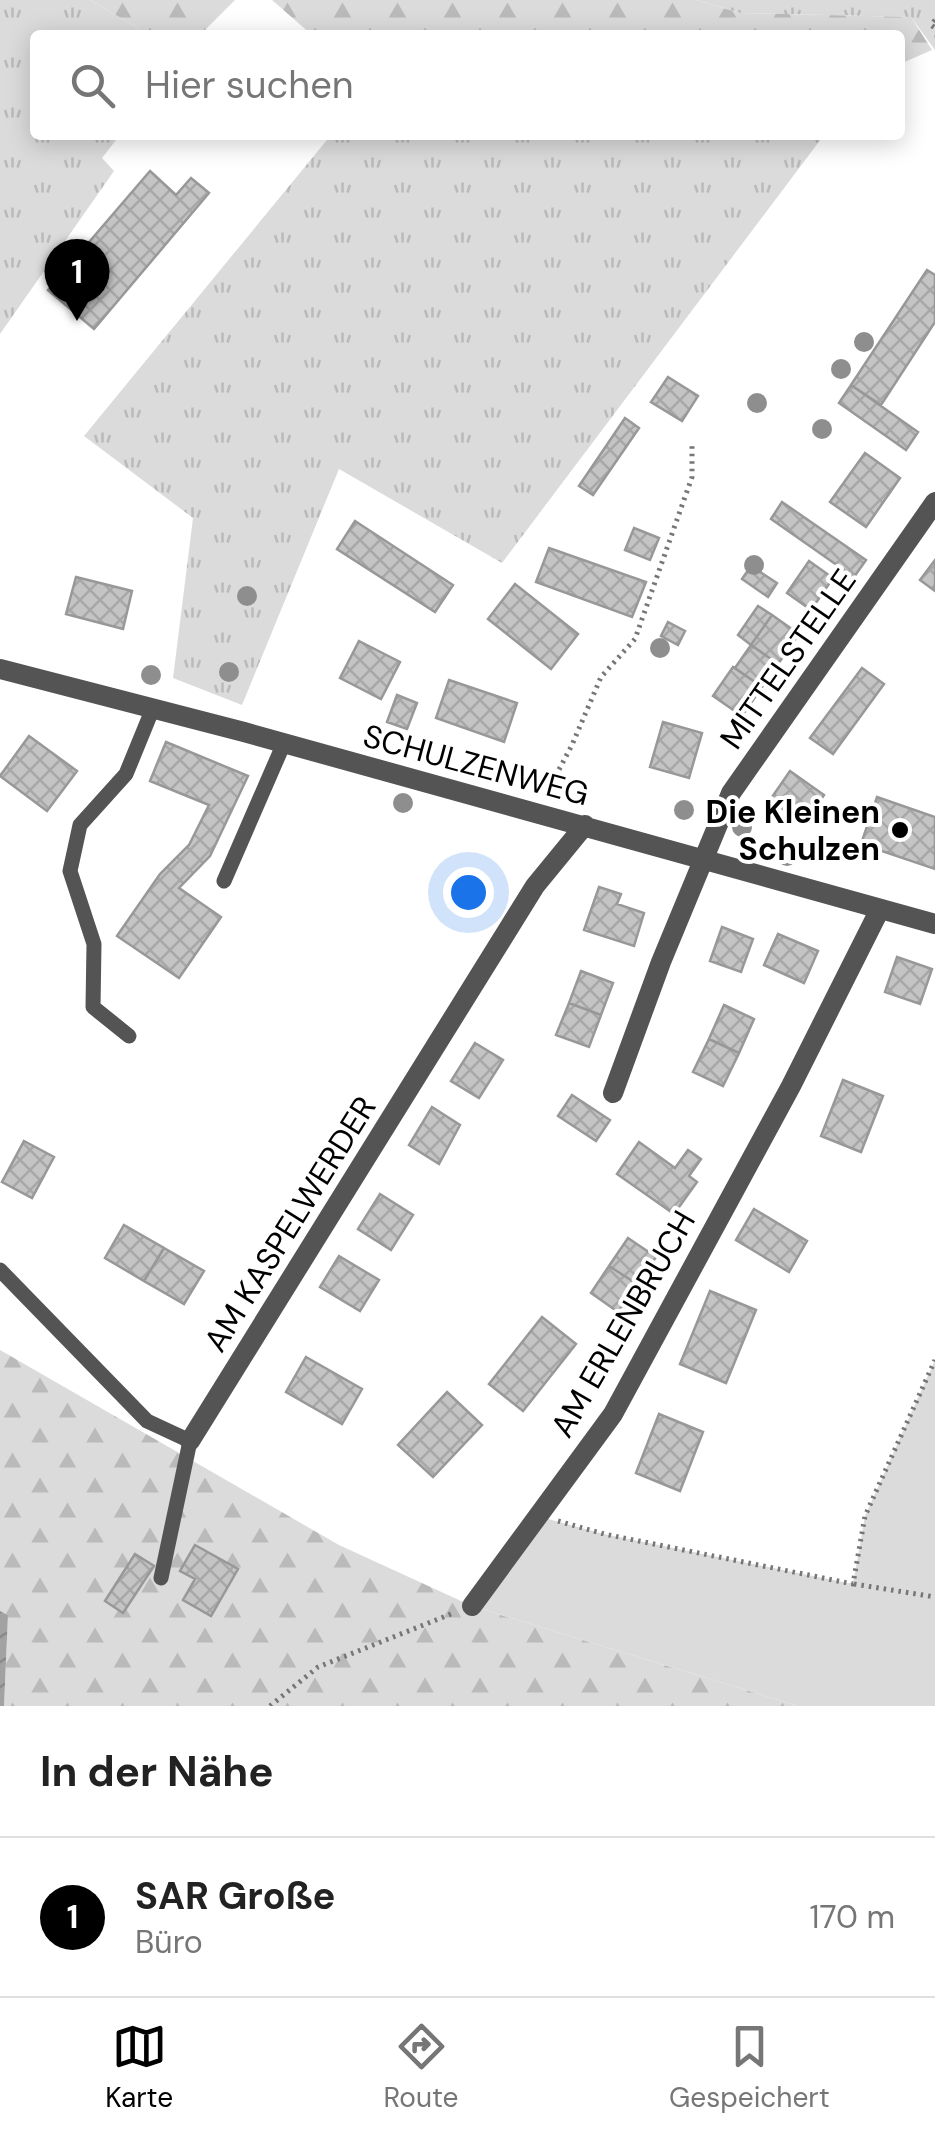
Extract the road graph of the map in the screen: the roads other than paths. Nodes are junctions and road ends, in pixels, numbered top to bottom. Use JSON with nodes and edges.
{"nodes":[{"id":1,"x":935,"y":502,"type":"edge"},
{"id":2,"x":0,"y":670,"type":"edge"},
{"id":3,"x":153,"y":708,"type":"junction"},
{"id":4,"x":284,"y":743,"type":"junction"},
{"id":5,"x":586,"y":826,"type":"junction"},
{"id":6,"x":704,"y":858,"type":"junction"},
{"id":7,"x":224,"y":881,"type":"dead end"},
{"id":8,"x":880,"y":909,"type":"junction"},
{"id":9,"x":935,"y":924,"type":"edge"},
{"id":10,"x":129,"y":1036,"type":"dead end"},
{"id":11,"x":612,"y":1093,"type":"dead end"},
{"id":12,"x":0,"y":1270,"type":"edge"},
{"id":13,"x":190,"y":1441,"type":"junction"},
{"id":14,"x":160,"y":1578,"type":"dead end"},
{"id":15,"x":472,"y":1606,"type":"road end"}],
"edges":[{"from":1,"to":6,"type":"street","name":"MITTELSTELLE"},
{"from":2,"to":3,"type":"street","name":"SCHULZENWEG"},
{"from":3,"to":4,"type":"street","name":"SCHULZENWEG"},
{"from":3,"to":10,"type":"lane"},
{"from":4,"to":5,"type":"street","name":"SCHULZENWEG"},
{"from":4,"to":7,"type":"lane"},
{"from":5,"to":6,"type":"street","name":"SCHULZENWEG"},
{"from":5,"to":13,"type":"street","name":"AM KASPELWERDER"},
{"from":6,"to":8,"type":"street","name":"SCHULZENWEG"},
{"from":6,"to":11,"type":"street"},
{"from":8,"to":9,"type":"street","name":"SCHULZENWEG"},
{"from":8,"to":15,"type":"street","name":"AM ERLENBRUCH"},
{"from":12,"to":13,"type":"lane"},
{"from":13,"to":14,"type":"lane"}]}
